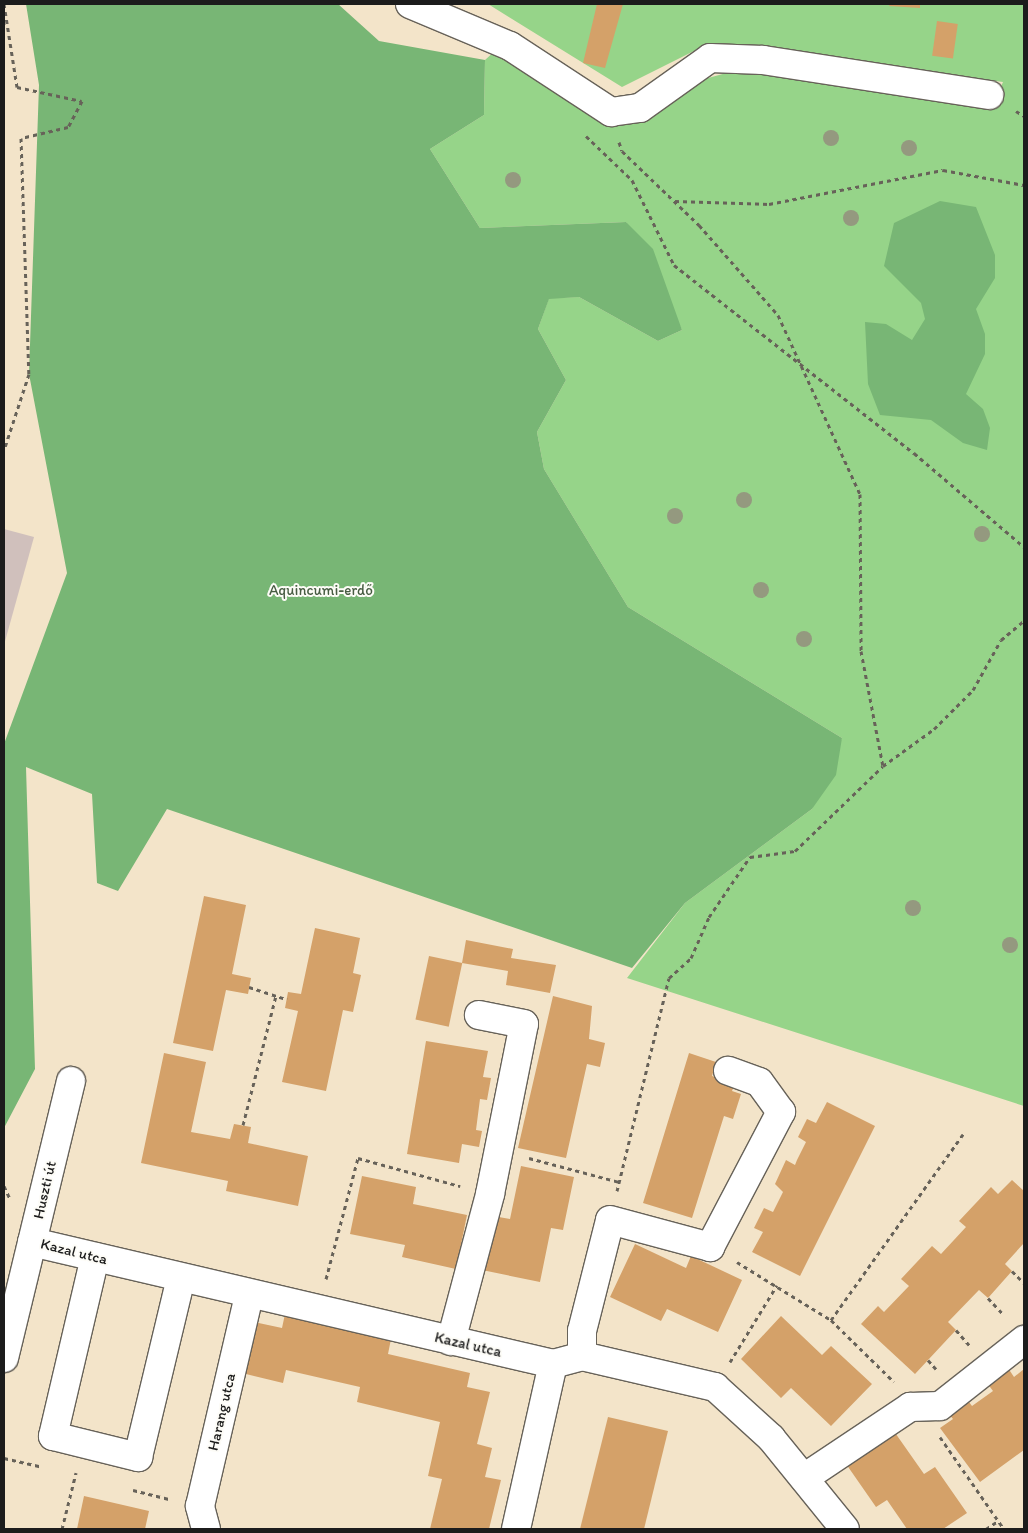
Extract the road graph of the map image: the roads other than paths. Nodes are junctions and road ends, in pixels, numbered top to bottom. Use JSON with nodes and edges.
{"nodes":[{"id":1,"x":410,"y":4,"type":"edge"},
{"id":2,"x":989,"y":95,"type":"dead end"},
{"id":3,"x":478,"y":1015,"type":"dead end"},
{"id":4,"x":728,"y":1071,"type":"dead end"},
{"id":5,"x":71,"y":1081,"type":"dead end"},
{"id":6,"x":32,"y":1242,"type":"junction"},
{"id":7,"x":95,"y":1257,"type":"junction"},
{"id":8,"x":181,"y":1278,"type":"junction"},
{"id":9,"x":249,"y":1295,"type":"junction"},
{"id":10,"x":1024,"y":1340,"type":"edge"},
{"id":11,"x":451,"y":1341,"type":"junction"},
{"id":12,"x":582,"y":1356,"type":"junction"},
{"id":13,"x":4,"y":1358,"type":"edge"},
{"id":14,"x":553,"y":1364,"type":"junction"},
{"id":15,"x":804,"y":1478,"type":"junction"},
{"id":16,"x":206,"y":1529,"type":"edge"},
{"id":17,"x":516,"y":1529,"type":"edge"},
{"id":18,"x":846,"y":1529,"type":"edge"}],
"edges":[{"from":1,"to":2,"type":"street"},
{"from":3,"to":11,"type":"street"},
{"from":4,"to":12,"type":"street"},
{"from":5,"to":6,"type":"street","name":"Huszti út"},
{"from":6,"to":7,"type":"street","name":"Kazal utca"},
{"from":6,"to":13,"type":"street","name":"Huszti út"},
{"from":7,"to":8,"type":"street","name":"Kazal utca"},
{"from":7,"to":8,"type":"street"},
{"from":8,"to":9,"type":"street","name":"Kazal utca"},
{"from":9,"to":11,"type":"street","name":"Kazal utca"},
{"from":9,"to":16,"type":"street","name":"Harang utca"},
{"from":10,"to":15,"type":"street"},
{"from":11,"to":14,"type":"street","name":"Kazal utca"},
{"from":12,"to":14,"type":"street","name":"Kazal utca"},
{"from":12,"to":15,"type":"street","name":"Kazal utca"},
{"from":14,"to":17,"type":"street"},
{"from":15,"to":18,"type":"street","name":"Kazal utca"}]}
